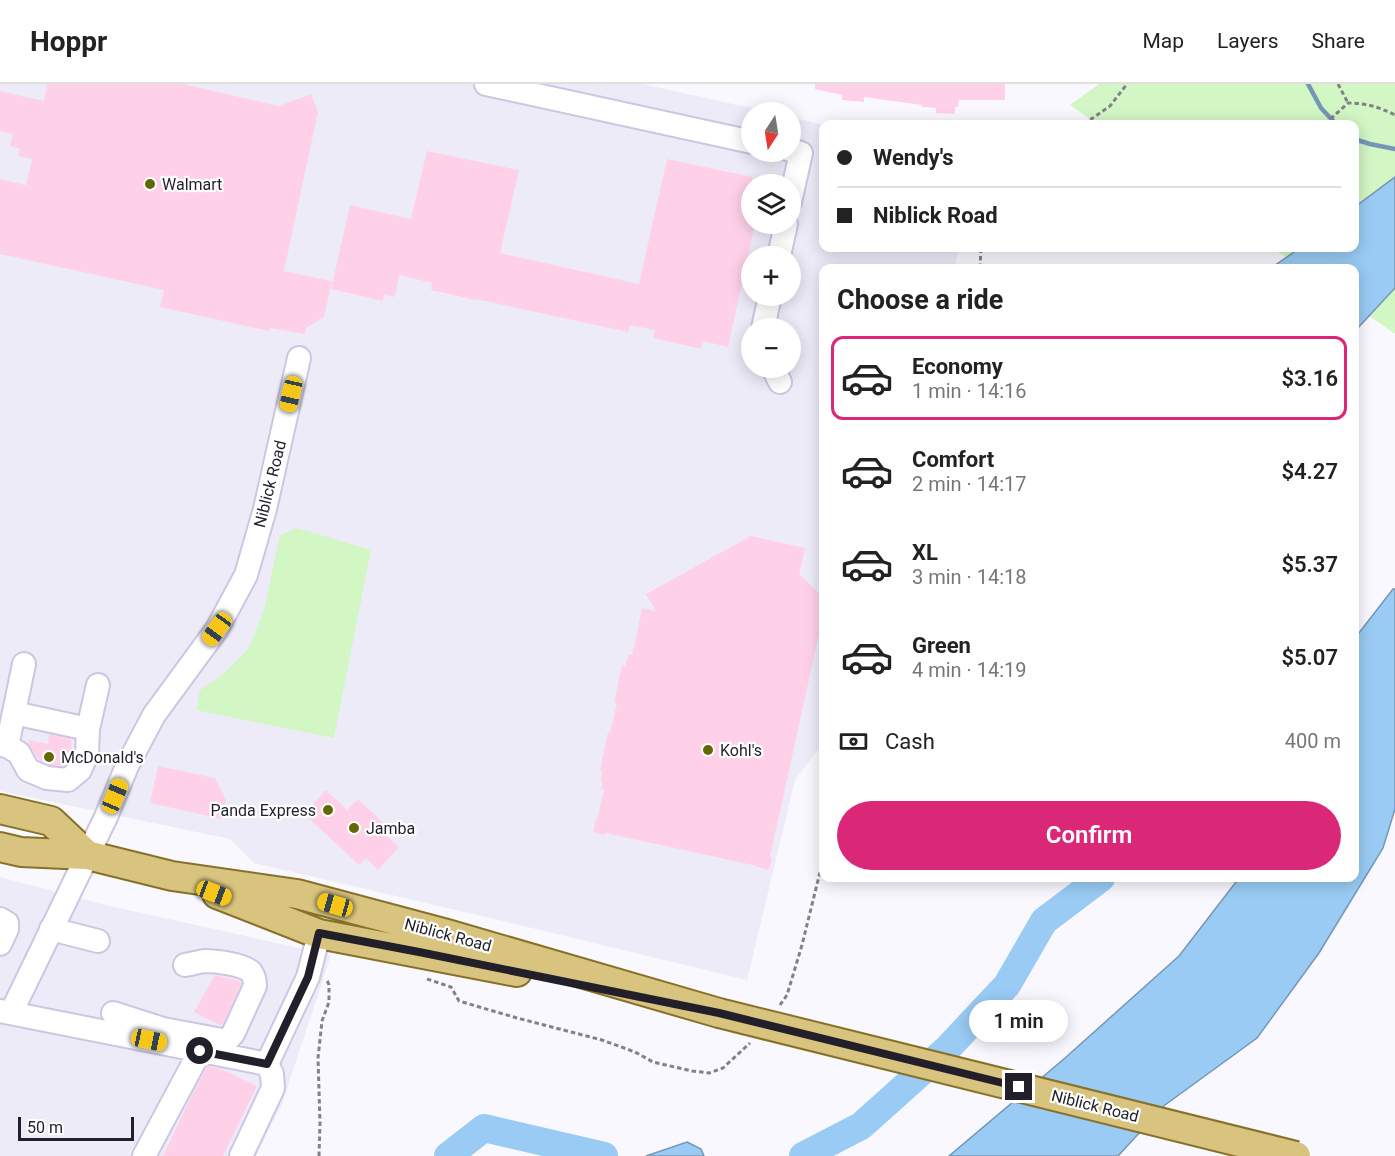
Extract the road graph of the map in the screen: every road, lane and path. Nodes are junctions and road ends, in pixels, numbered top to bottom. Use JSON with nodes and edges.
{"nodes":[{"id":1,"x":486,"y":84,"type":"edge"},
{"id":2,"x":1127,"y":84,"type":"edge"},
{"id":3,"x":1338,"y":84,"type":"edge"},
{"id":4,"x":1348,"y":103,"type":"junction"},
{"id":5,"x":1395,"y":115,"type":"edge"},
{"id":6,"x":1090,"y":120,"type":"edge"},
{"id":7,"x":1331,"y":120,"type":"edge"},
{"id":8,"x":741,"y":140,"type":"edge"},
{"id":9,"x":299,"y":358,"type":"dead end"},
{"id":10,"x":24,"y":664,"type":"dead end"},
{"id":11,"x":98,"y":685,"type":"dead end"},
{"id":12,"x":10,"y":704,"type":"edge"},
{"id":13,"x":88,"y":729,"type":"junction"},
{"id":14,"x":4,"y":745,"type":"edge"},
{"id":15,"x":0,"y":809,"type":"edge"},
{"id":16,"x":0,"y":847,"type":"edge"},
{"id":17,"x":87,"y":855,"type":"junction"},
{"id":18,"x":172,"y":876,"type":"junction"},
{"id":19,"x":819,"y":876,"type":"edge"},
{"id":20,"x":0,"y":919,"type":"edge"},
{"id":21,"x":51,"y":929,"type":"junction"},
{"id":22,"x":319,"y":933,"type":"junction"},
{"id":23,"x":98,"y":941,"type":"dead end"},
{"id":24,"x":0,"y":944,"type":"edge"},
{"id":25,"x":185,"y":965,"type":"dead end"},
{"id":26,"x":420,"y":976,"type":"dead end"},
{"id":27,"x":326,"y":978,"type":"dead end"},
{"id":28,"x":5,"y":1012,"type":"edge"},
{"id":29,"x":113,"y":1013,"type":"dead end"},
{"id":30,"x":719,"y":1013,"type":"junction"},
{"id":31,"x":776,"y":1013,"type":"dead end"},
{"id":32,"x":756,"y":1036,"type":"dead end"},
{"id":33,"x":200,"y":1051,"type":"junction"},
{"id":34,"x":267,"y":1064,"type":"junction"},
{"id":35,"x":144,"y":1156,"type":"edge"},
{"id":36,"x":241,"y":1156,"type":"edge"},
{"id":37,"x":319,"y":1156,"type":"edge"},
{"id":38,"x":1296,"y":1156,"type":"edge"}],
"edges":[{"from":1,"to":8,"type":"street"},
{"from":2,"to":6,"type":"path"},
{"from":3,"to":4,"type":"path"},
{"from":4,"to":5,"type":"path"},
{"from":4,"to":7,"type":"path"},
{"from":9,"to":17,"type":"street","name":"Niblick Road"},
{"from":10,"to":12,"type":"street"},
{"from":11,"to":13,"type":"street"},
{"from":12,"to":13,"type":"street"},
{"from":12,"to":14,"type":"street"},
{"from":13,"to":14,"type":"street"},
{"from":15,"to":17,"type":"main road","name":"Niblick Road"},
{"from":16,"to":17,"type":"main road","name":"Niblick Road"},
{"from":17,"to":18,"type":"main road","name":"Niblick Road"},
{"from":17,"to":21,"type":"street"},
{"from":18,"to":22,"type":"main road","name":"Niblick Road"},
{"from":18,"to":30,"type":"main road","name":"Niblick Road"},
{"from":19,"to":31,"type":"path"},
{"from":20,"to":24,"type":"street"},
{"from":21,"to":23,"type":"street"},
{"from":21,"to":28,"type":"street"},
{"from":22,"to":30,"type":"main road","name":"Niblick Road"},
{"from":22,"to":34,"type":"street"},
{"from":25,"to":29,"type":"street"},
{"from":26,"to":32,"type":"path"},
{"from":27,"to":37,"type":"path"},
{"from":28,"to":33,"type":"street"},
{"from":30,"to":38,"type":"main road","name":"Niblick Road","bridge":true},
{"from":33,"to":34,"type":"street"},
{"from":33,"to":35,"type":"street"},
{"from":34,"to":36,"type":"street"}]}
